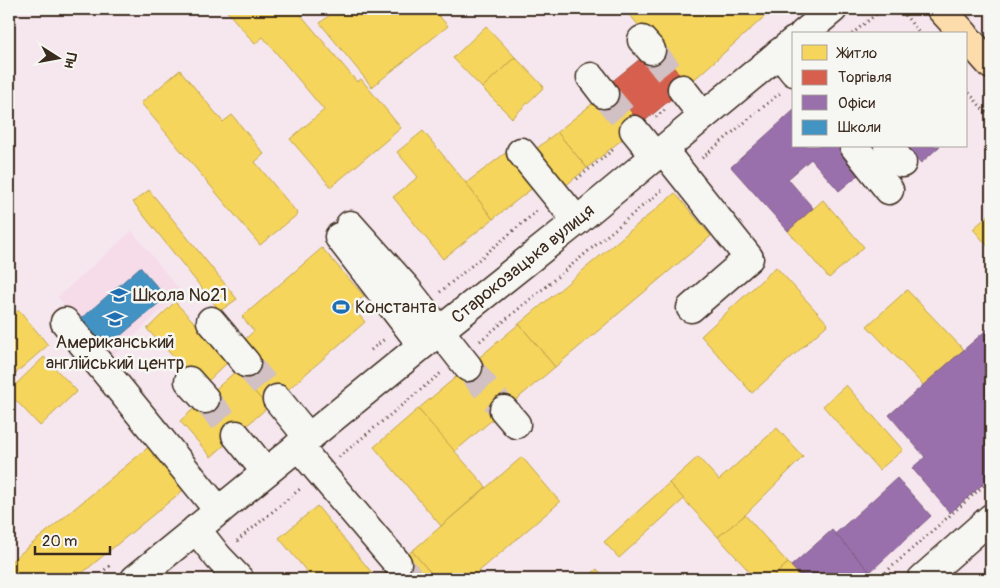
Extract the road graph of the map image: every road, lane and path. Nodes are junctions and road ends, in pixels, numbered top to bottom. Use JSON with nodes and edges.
{"nodes":[{"id":1,"x":833,"y":9,"type":"edge"},
{"id":2,"x":880,"y":9,"type":"edge"},
{"id":3,"x":941,"y":9,"type":"edge"},
{"id":4,"x":903,"y":10,"type":"edge"},
{"id":5,"x":805,"y":32,"type":"edge"},
{"id":6,"x":854,"y":32,"type":"edge"},
{"id":7,"x":919,"y":32,"type":"edge"},
{"id":8,"x":962,"y":32,"type":"edge"},
{"id":9,"x":968,"y":39,"type":"edge"},
{"id":10,"x":788,"y":64,"type":"edge"},
{"id":11,"x":991,"y":64,"type":"edge"},
{"id":12,"x":682,"y":89,"type":"tunnel mouth"},
{"id":13,"x":968,"y":91,"type":"edge"},
{"id":14,"x":704,"y":116,"type":"junction"},
{"id":15,"x":991,"y":119,"type":"edge"},
{"id":16,"x":634,"y":130,"type":"tunnel mouth"},
{"id":17,"x":856,"y":148,"type":"edge"},
{"id":18,"x":521,"y":152,"type":"dead end"},
{"id":19,"x":659,"y":153,"type":"junction"},
{"id":20,"x":681,"y":175,"type":"junction"},
{"id":21,"x":889,"y":190,"type":"dead end"},
{"id":22,"x":577,"y":222,"type":"junction"},
{"id":23,"x":343,"y":228,"type":"dead end"},
{"id":24,"x":691,"y":308,"type":"dead end"},
{"id":25,"x":211,"y":321,"type":"dead end"},
{"id":26,"x":65,"y":322,"type":"dead end"},
{"id":27,"x":431,"y":338,"type":"junction"},
{"id":28,"x":464,"y":362,"type":"junction"},
{"id":29,"x":246,"y":363,"type":"tunnel mouth"},
{"id":30,"x":277,"y":399,"type":"tunnel mouth"},
{"id":31,"x":236,"y":435,"type":"tunnel mouth"},
{"id":32,"x":304,"y":442,"type":"junction"},
{"id":33,"x":266,"y":472,"type":"junction"},
{"id":34,"x":320,"y":473,"type":"junction"},
{"id":35,"x":991,"y":479,"type":"edge"},
{"id":36,"x":219,"y":511,"type":"junction"},
{"id":37,"x":991,"y":518,"type":"edge"},
{"id":38,"x":196,"y":529,"type":"junction"},
{"id":39,"x":218,"y":557,"type":"junction"},
{"id":40,"x":397,"y":563,"type":"tunnel mouth"},
{"id":41,"x":991,"y":567,"type":"edge"},
{"id":42,"x":135,"y":579,"type":"edge"},
{"id":43,"x":190,"y":579,"type":"edge"},
{"id":44,"x":239,"y":579,"type":"edge"},
{"id":45,"x":878,"y":579,"type":"edge"},
{"id":46,"x":922,"y":579,"type":"edge"},
{"id":47,"x":978,"y":579,"type":"edge"}],
"edges":[{"from":1,"to":5,"type":"street"},
{"from":2,"to":4,"type":"path"},
{"from":2,"to":6,"type":"path"},
{"from":3,"to":8,"type":"main road"},
{"from":4,"to":7,"type":"path"},
{"from":9,"to":11,"type":"main road"},
{"from":10,"to":14,"type":"street","name":"Старокозацька вулиця"},
{"from":10,"to":20,"type":"path"},
{"from":12,"to":14,"type":"street"},
{"from":13,"to":15,"type":"path"},
{"from":14,"to":19,"type":"street","name":"Старокозацька вулиця"},
{"from":16,"to":19,"type":"street"},
{"from":17,"to":21,"type":"street"},
{"from":18,"to":22,"type":"street"},
{"from":19,"to":20,"type":"street"},
{"from":19,"to":22,"type":"street","name":"Старокозацька вулиця"},
{"from":20,"to":24,"type":"street"},
{"from":20,"to":28,"type":"path"},
{"from":22,"to":27,"type":"street","name":"Старокозацька вулиця"},
{"from":23,"to":27,"type":"street"},
{"from":25,"to":29,"type":"street"},
{"from":26,"to":36,"type":"street"},
{"from":27,"to":28,"type":"street"},
{"from":27,"to":32,"type":"street","name":"Старокозацька вулиця"},
{"from":28,"to":34,"type":"path"},
{"from":30,"to":32,"type":"street"},
{"from":31,"to":33,"type":"street"},
{"from":32,"to":33,"type":"street","name":"Старокозацька вулиця"},
{"from":32,"to":34,"type":"street"},
{"from":33,"to":36,"type":"street","name":"Старокозацька вулиця"},
{"from":34,"to":39,"type":"path"},
{"from":34,"to":40,"type":"street"},
{"from":35,"to":45,"type":"path"},
{"from":36,"to":38,"type":"street","name":"Старокозацька вулиця"},
{"from":37,"to":46,"type":"street"},
{"from":38,"to":39,"type":"street"},
{"from":38,"to":42,"type":"street","name":"Старокозацька вулиця"},
{"from":39,"to":43,"type":"path"},
{"from":39,"to":44,"type":"street"},
{"from":41,"to":47,"type":"path"}]}
